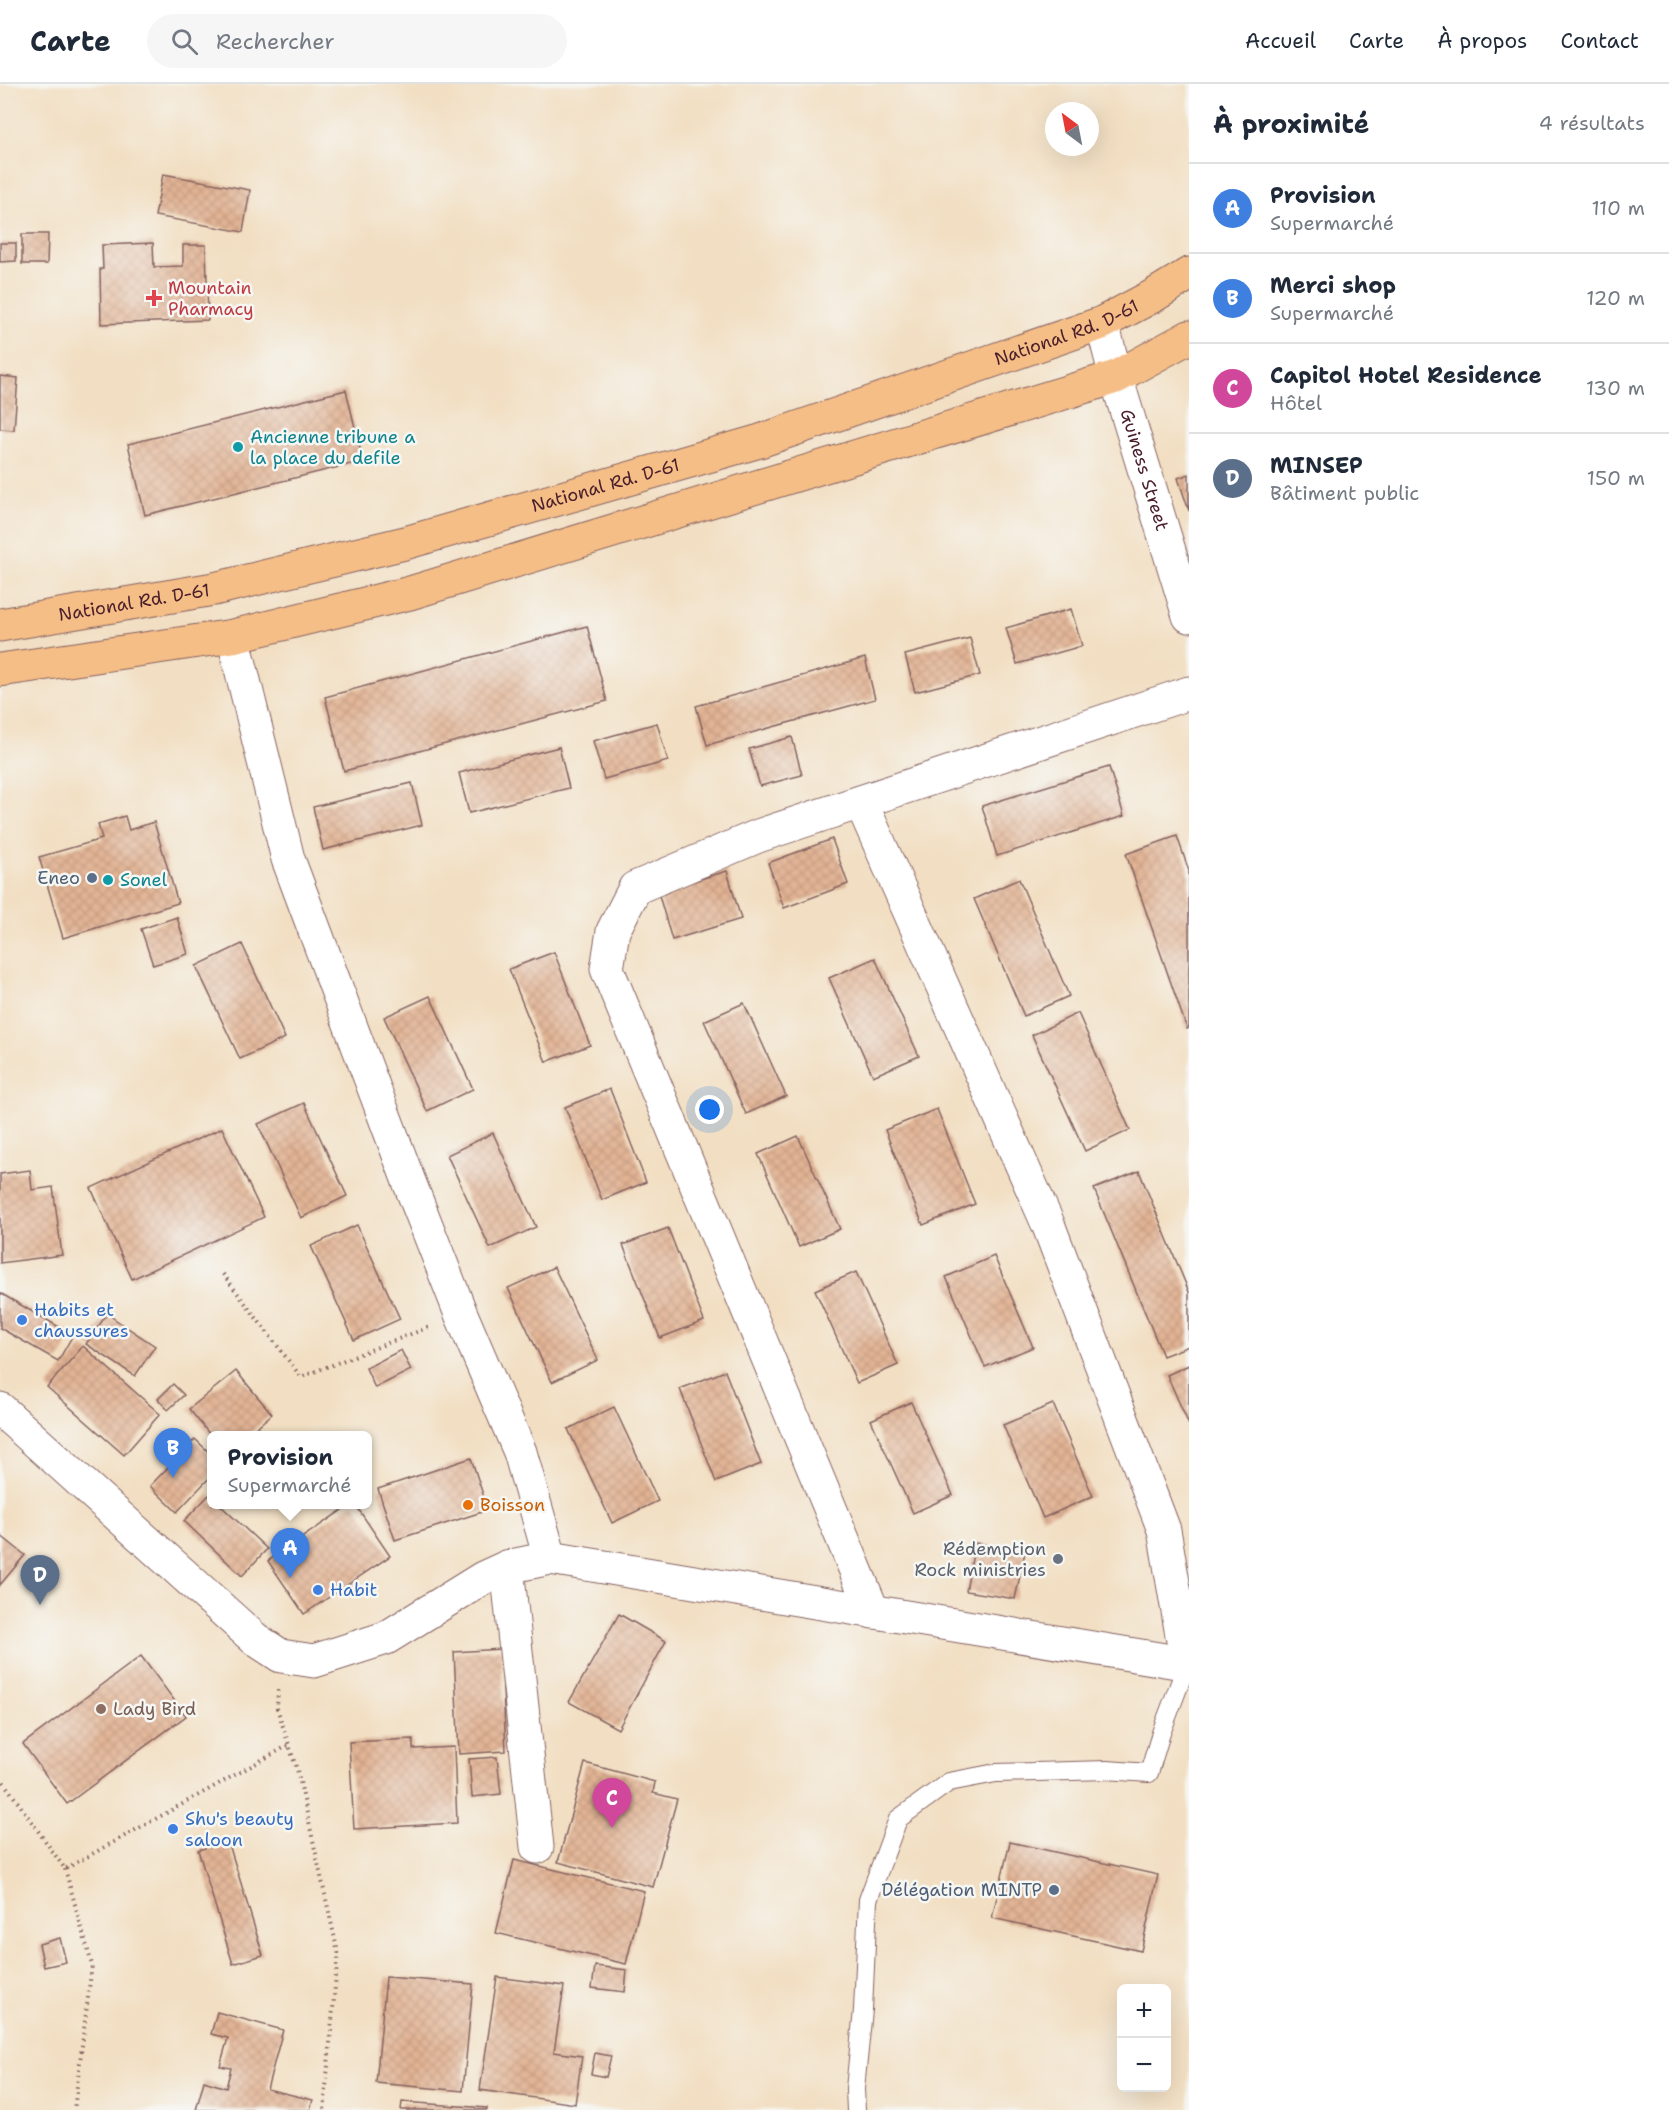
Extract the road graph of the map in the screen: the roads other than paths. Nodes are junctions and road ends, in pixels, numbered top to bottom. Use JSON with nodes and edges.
{"nodes":[{"id":1,"x":1189,"y":274,"type":"edge"},
{"id":2,"x":1102,"y":323,"type":"junction"},
{"id":3,"x":1189,"y":337,"type":"edge"},
{"id":4,"x":1116,"y":377,"type":"junction"},
{"id":5,"x":1189,"y":616,"type":"edge"},
{"id":6,"x":0,"y":625,"type":"edge"},
{"id":7,"x":233,"y":636,"type":"junction"},
{"id":8,"x":0,"y":670,"type":"edge"},
{"id":9,"x":1189,"y":693,"type":"edge"},
{"id":10,"x":861,"y":802,"type":"junction"},
{"id":11,"x":0,"y":1409,"type":"edge"},
{"id":12,"x":550,"y":1558,"type":"junction"},
{"id":13,"x":507,"y":1567,"type":"junction"},
{"id":14,"x":873,"y":1612,"type":"junction"},
{"id":15,"x":1188,"y":1664,"type":"edge"},
{"id":16,"x":537,"y":1847,"type":"dead end"},
{"id":17,"x":856,"y":2110,"type":"edge"}],
"edges":[{"from":1,"to":2,"type":"highway","name":"National Rd. D-61"},
{"from":2,"to":4,"type":"street","name":"Guiness Street"},
{"from":2,"to":6,"type":"highway","name":"National Rd. D-61"},
{"from":3,"to":4,"type":"highway"},
{"from":4,"to":5,"type":"street","name":"Guiness Street"},
{"from":4,"to":7,"type":"highway"},
{"from":7,"to":8,"type":"highway"},
{"from":7,"to":12,"type":"street"},
{"from":9,"to":10,"type":"street"},
{"from":10,"to":14,"type":"street"},
{"from":10,"to":15,"type":"street"},
{"from":11,"to":13,"type":"street"},
{"from":12,"to":13,"type":"street"},
{"from":12,"to":14,"type":"street"},
{"from":13,"to":16,"type":"street"},
{"from":14,"to":15,"type":"street"},
{"from":15,"to":17,"type":"lane"}]}
